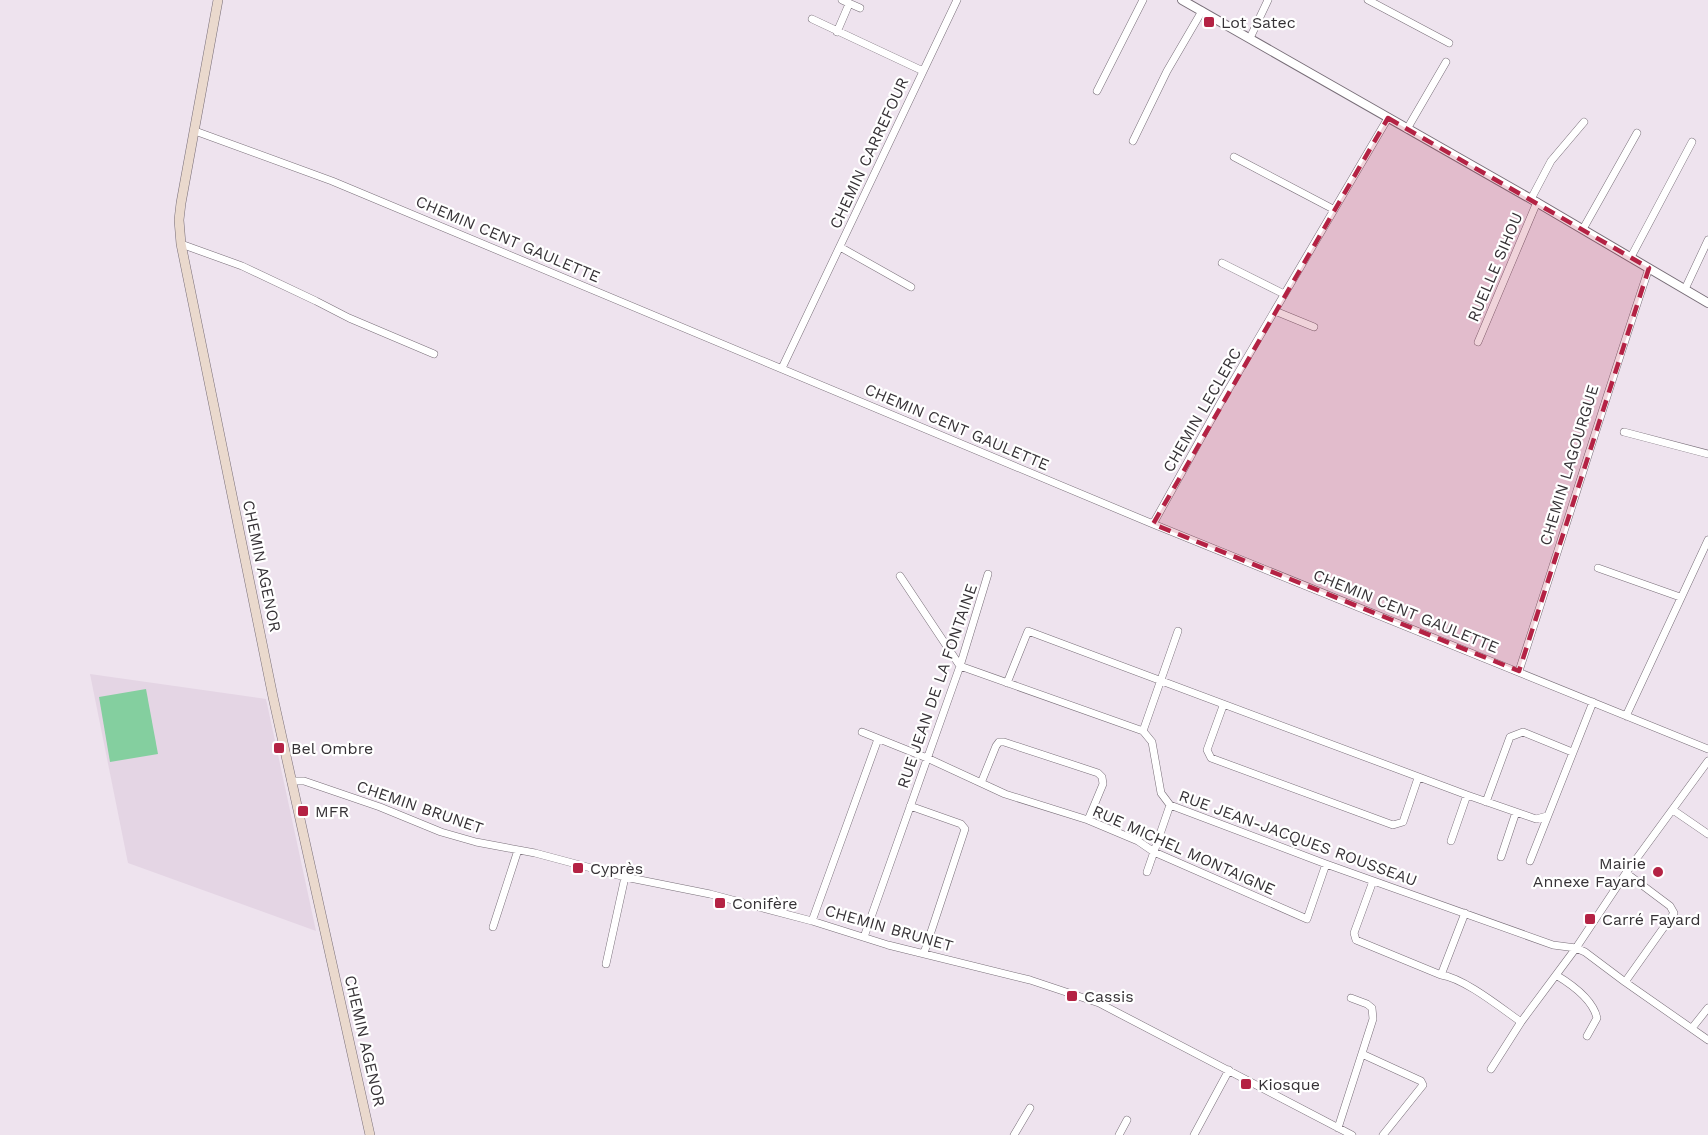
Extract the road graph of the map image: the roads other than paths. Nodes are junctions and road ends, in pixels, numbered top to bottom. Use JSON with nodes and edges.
{"nodes":[{"id":1,"x":218,"y":0,"type":"edge"},
{"id":2,"x":957,"y":0,"type":"edge"},
{"id":3,"x":1143,"y":0,"type":"edge"},
{"id":4,"x":1182,"y":0,"type":"edge"},
{"id":5,"x":1268,"y":0,"type":"edge"},
{"id":6,"x":1368,"y":0,"type":"edge"},
{"id":7,"x":846,"y":2,"type":"edge"},
{"id":8,"x":860,"y":8,"type":"dead end"},
{"id":9,"x":1202,"y":11,"type":"junction"},
{"id":10,"x":812,"y":19,"type":"dead end"},
{"id":11,"x":837,"y":32,"type":"junction"},
{"id":12,"x":1250,"y":38,"type":"junction"},
{"id":13,"x":1449,"y":43,"type":"dead end"},
{"id":14,"x":1446,"y":62,"type":"dead end"},
{"id":15,"x":923,"y":71,"type":"junction"},
{"id":16,"x":1096,"y":91,"type":"dead end"},
{"id":17,"x":1388,"y":117,"type":"junction"},
{"id":18,"x":1584,"y":122,"type":"dead end"},
{"id":19,"x":1407,"y":129,"type":"junction"},
{"id":20,"x":195,"y":131,"type":"junction"},
{"id":21,"x":1637,"y":133,"type":"dead end"},
{"id":22,"x":1133,"y":141,"type":"dead end"},
{"id":23,"x":1692,"y":142,"type":"dead end"},
{"id":24,"x":1234,"y":158,"type":"dead end"},
{"id":25,"x":1534,"y":200,"type":"junction"},
{"id":26,"x":1333,"y":209,"type":"junction"},
{"id":27,"x":1583,"y":229,"type":"junction"},
{"id":28,"x":1708,"y":240,"type":"edge"},
{"id":29,"x":181,"y":244,"type":"junction"},
{"id":30,"x":840,"y":247,"type":"junction"},
{"id":31,"x":1631,"y":257,"type":"junction"},
{"id":32,"x":1222,"y":263,"type":"dead end"},
{"id":33,"x":1649,"y":268,"type":"junction"},
{"id":34,"x":911,"y":287,"type":"dead end"},
{"id":35,"x":1685,"y":289,"type":"junction"},
{"id":36,"x":1284,"y":294,"type":"junction"},
{"id":37,"x":1708,"y":303,"type":"edge"},
{"id":38,"x":1275,"y":311,"type":"junction"},
{"id":39,"x":1314,"y":327,"type":"dead end"},
{"id":40,"x":1478,"y":342,"type":"dead end"},
{"id":41,"x":434,"y":354,"type":"dead end"},
{"id":42,"x":782,"y":368,"type":"junction"},
{"id":43,"x":1623,"y":432,"type":"dead end"},
{"id":44,"x":1708,"y":454,"type":"edge"},
{"id":45,"x":1153,"y":524,"type":"junction"},
{"id":46,"x":1708,"y":540,"type":"edge"},
{"id":47,"x":1598,"y":568,"type":"dead end"},
{"id":48,"x":988,"y":574,"type":"dead end"},
{"id":49,"x":900,"y":576,"type":"dead end"},
{"id":50,"x":1680,"y":597,"type":"junction"},
{"id":51,"x":1178,"y":631,"type":"dead end"},
{"id":52,"x":960,"y":666,"type":"junction"},
{"id":53,"x":1519,"y":671,"type":"junction"},
{"id":54,"x":1160,"y":680,"type":"junction"},
{"id":55,"x":1007,"y":683,"type":"junction"},
{"id":56,"x":1593,"y":702,"type":"junction"},
{"id":57,"x":1223,"y":705,"type":"junction"},
{"id":58,"x":1626,"y":716,"type":"junction"},
{"id":59,"x":1143,"y":731,"type":"junction"},
{"id":60,"x":862,"y":732,"type":"dead end"},
{"id":61,"x":878,"y":739,"type":"junction"},
{"id":62,"x":1708,"y":749,"type":"edge"},
{"id":63,"x":1572,"y":752,"type":"junction"},
{"id":64,"x":927,"y":758,"type":"junction"},
{"id":65,"x":1708,"y":761,"type":"edge"},
{"id":66,"x":1418,"y":778,"type":"junction"},
{"id":67,"x":291,"y":781,"type":"junction"},
{"id":68,"x":981,"y":783,"type":"junction"},
{"id":69,"x":1467,"y":795,"type":"junction"},
{"id":70,"x":1486,"y":802,"type":"junction"},
{"id":71,"x":1170,"y":805,"type":"junction"},
{"id":72,"x":910,"y":806,"type":"junction"},
{"id":73,"x":1673,"y":810,"type":"junction"},
{"id":74,"x":1516,"y":813,"type":"junction"},
{"id":75,"x":1547,"y":816,"type":"junction"},
{"id":76,"x":1088,"y":820,"type":"junction"},
{"id":77,"x":1708,"y":834,"type":"edge"},
{"id":78,"x":1451,"y":841,"type":"dead end"},
{"id":79,"x":518,"y":850,"type":"junction"},
{"id":80,"x":1154,"y":852,"type":"junction"},
{"id":81,"x":1501,"y":857,"type":"dead end"},
{"id":82,"x":1530,"y":861,"type":"dead end"},
{"id":83,"x":1326,"y":864,"type":"junction"},
{"id":84,"x":1147,"y":872,"type":"dead end"},
{"id":85,"x":1626,"y":873,"type":"junction"},
{"id":86,"x":626,"y":877,"type":"junction"},
{"id":87,"x":1373,"y":881,"type":"junction"},
{"id":88,"x":1465,"y":913,"type":"junction"},
{"id":89,"x":812,"y":921,"type":"junction"},
{"id":90,"x":494,"y":927,"type":"dead end"},
{"id":91,"x":864,"y":937,"type":"junction"},
{"id":92,"x":1576,"y":948,"type":"junction"},
{"id":93,"x":924,"y":953,"type":"junction"},
{"id":94,"x":606,"y":963,"type":"dead end"},
{"id":95,"x":1441,"y":975,"type":"junction"},
{"id":96,"x":1556,"y":975,"type":"junction"},
{"id":97,"x":1625,"y":982,"type":"junction"},
{"id":98,"x":1351,"y":998,"type":"dead end"},
{"id":99,"x":1708,"y":1008,"type":"edge"},
{"id":100,"x":1521,"y":1022,"type":"junction"},
{"id":101,"x":1692,"y":1028,"type":"junction"},
{"id":102,"x":1587,"y":1036,"type":"dead end"},
{"id":103,"x":1708,"y":1040,"type":"edge"},
{"id":104,"x":1362,"y":1054,"type":"junction"},
{"id":105,"x":1491,"y":1069,"type":"dead end"},
{"id":106,"x":1229,"y":1070,"type":"junction"},
{"id":107,"x":1030,"y":1108,"type":"dead end"},
{"id":108,"x":1127,"y":1120,"type":"dead end"},
{"id":109,"x":1338,"y":1128,"type":"junction"},
{"id":110,"x":370,"y":1135,"type":"edge"},
{"id":111,"x":1014,"y":1135,"type":"edge"},
{"id":112,"x":1119,"y":1135,"type":"edge"},
{"id":113,"x":1194,"y":1135,"type":"edge"},
{"id":114,"x":1352,"y":1135,"type":"edge"},
{"id":115,"x":1383,"y":1135,"type":"edge"}],
"edges":[{"from":1,"to":20,"type":"main road","name":"CHEMIN AGENOR"},
{"from":2,"to":15,"type":"street","name":"CHEMIN CARREFOUR"},
{"from":3,"to":16,"type":"street"},
{"from":4,"to":9,"type":"street"},
{"from":5,"to":12,"type":"street"},
{"from":6,"to":13,"type":"street"},
{"from":7,"to":8,"type":"street"},
{"from":7,"to":11,"type":"street"},
{"from":9,"to":12,"type":"street"},
{"from":9,"to":22,"type":"street"},
{"from":10,"to":11,"type":"street","name":"CHEMIN CARREFOUR"},
{"from":11,"to":15,"type":"street","name":"CHEMIN CARREFOUR"},
{"from":12,"to":17,"type":"street"},
{"from":14,"to":19,"type":"street"},
{"from":15,"to":30,"type":"street","name":"CHEMIN CARREFOUR"},
{"from":17,"to":19,"type":"street"},
{"from":17,"to":26,"type":"street","name":"CHEMIN LECLERC"},
{"from":18,"to":25,"type":"street"},
{"from":19,"to":25,"type":"street"},
{"from":20,"to":29,"type":"main road","name":"CHEMIN AGENOR"},
{"from":20,"to":42,"type":"street","name":"CHEMIN CENT GAULETTE"},
{"from":21,"to":27,"type":"street"},
{"from":23,"to":31,"type":"street"},
{"from":24,"to":26,"type":"street"},
{"from":25,"to":27,"type":"street"},
{"from":25,"to":40,"type":"street","name":"RUELLE SIHOU"},
{"from":26,"to":36,"type":"street","name":"CHEMIN LECLERC"},
{"from":27,"to":31,"type":"street"},
{"from":28,"to":35,"type":"street"},
{"from":29,"to":41,"type":"street"},
{"from":29,"to":67,"type":"main road","name":"CHEMIN AGENOR"},
{"from":30,"to":34,"type":"street","name":"CHEMIN CARREFOUR"},
{"from":30,"to":42,"type":"street","name":"CHEMIN CARREFOUR"},
{"from":31,"to":33,"type":"street"},
{"from":32,"to":36,"type":"street"},
{"from":33,"to":35,"type":"street"},
{"from":33,"to":53,"type":"street","name":"CHEMIN LAGOURGUE"},
{"from":35,"to":37,"type":"street"},
{"from":36,"to":38,"type":"street","name":"CHEMIN LECLERC"},
{"from":38,"to":39,"type":"street"},
{"from":38,"to":45,"type":"street","name":"CHEMIN LECLERC"},
{"from":42,"to":45,"type":"street","name":"CHEMIN CENT GAULETTE"},
{"from":43,"to":44,"type":"street"},
{"from":45,"to":53,"type":"street","name":"CHEMIN CENT GAULETTE"},
{"from":46,"to":50,"type":"street"},
{"from":47,"to":50,"type":"street"},
{"from":48,"to":52,"type":"street","name":"RUE JEAN DE LA FONTAINE"},
{"from":49,"to":52,"type":"street"},
{"from":50,"to":58,"type":"street"},
{"from":51,"to":54,"type":"street"},
{"from":52,"to":55,"type":"street"},
{"from":52,"to":64,"type":"street","name":"RUE JEAN DE LA FONTAINE"},
{"from":53,"to":56,"type":"street","name":"CHEMIN CENT GAULETTE"},
{"from":54,"to":55,"type":"street"},
{"from":54,"to":57,"type":"street"},
{"from":54,"to":59,"type":"street"},
{"from":55,"to":59,"type":"street"},
{"from":56,"to":58,"type":"street","name":"CHEMIN CENT GAULETTE"},
{"from":56,"to":63,"type":"street"},
{"from":57,"to":66,"type":"street"},
{"from":57,"to":66,"type":"street"},
{"from":58,"to":62,"type":"street","name":"CHEMIN CENT GAULETTE"},
{"from":59,"to":71,"type":"street","name":"RUE JEAN-JACQUES ROUSSEAU"},
{"from":60,"to":61,"type":"street","name":"RUE MICHEL MONTAIGNE"},
{"from":61,"to":64,"type":"street","name":"RUE MICHEL MONTAIGNE"},
{"from":61,"to":89,"type":"street"},
{"from":63,"to":70,"type":"street"},
{"from":63,"to":75,"type":"street"},
{"from":64,"to":68,"type":"street","name":"RUE MICHEL MONTAIGNE"},
{"from":64,"to":72,"type":"street","name":"RUE JEAN DE LA FONTAINE"},
{"from":65,"to":73,"type":"street"},
{"from":66,"to":69,"type":"street"},
{"from":67,"to":79,"type":"street","name":"CHEMIN BRUNET"},
{"from":67,"to":110,"type":"main road","name":"CHEMIN AGENOR"},
{"from":68,"to":76,"type":"street","name":"RUE MICHEL MONTAIGNE"},
{"from":68,"to":76,"type":"street"},
{"from":69,"to":70,"type":"street"},
{"from":69,"to":78,"type":"street"},
{"from":70,"to":74,"type":"street"},
{"from":71,"to":80,"type":"street"},
{"from":71,"to":83,"type":"street","name":"RUE JEAN-JACQUES ROUSSEAU"},
{"from":72,"to":91,"type":"street","name":"RUE JEAN DE LA FONTAINE"},
{"from":72,"to":93,"type":"street","name":"RUE JEAN DE LA FONTAINE"},
{"from":73,"to":77,"type":"street"},
{"from":73,"to":85,"type":"street"},
{"from":74,"to":75,"type":"street"},
{"from":74,"to":81,"type":"street"},
{"from":75,"to":82,"type":"street"},
{"from":76,"to":80,"type":"street","name":"RUE MICHEL MONTAIGNE"},
{"from":79,"to":86,"type":"street","name":"CHEMIN BRUNET"},
{"from":79,"to":90,"type":"street"},
{"from":80,"to":83,"type":"street","name":"RUE MICHEL MONTAIGNE"},
{"from":80,"to":84,"type":"street"},
{"from":83,"to":87,"type":"street","name":"RUE JEAN-JACQUES ROUSSEAU"},
{"from":85,"to":92,"type":"street"},
{"from":85,"to":97,"type":"street"},
{"from":86,"to":89,"type":"street","name":"CHEMIN BRUNET"},
{"from":86,"to":94,"type":"street"},
{"from":87,"to":88,"type":"street","name":"RUE JEAN-JACQUES ROUSSEAU"},
{"from":87,"to":95,"type":"street"},
{"from":88,"to":92,"type":"street","name":"RUE JEAN-JACQUES ROUSSEAU"},
{"from":88,"to":95,"type":"street"},
{"from":89,"to":91,"type":"street","name":"CHEMIN BRUNET"},
{"from":91,"to":93,"type":"street","name":"CHEMIN BRUNET"},
{"from":92,"to":96,"type":"street"},
{"from":92,"to":97,"type":"street"},
{"from":93,"to":106,"type":"street","name":"CHEMIN BRUNET"},
{"from":95,"to":100,"type":"street"},
{"from":96,"to":100,"type":"street"},
{"from":96,"to":102,"type":"street"},
{"from":97,"to":101,"type":"street"},
{"from":98,"to":104,"type":"street"},
{"from":99,"to":101,"type":"street"},
{"from":100,"to":105,"type":"street"},
{"from":101,"to":103,"type":"street"},
{"from":104,"to":109,"type":"street"},
{"from":104,"to":115,"type":"street"},
{"from":106,"to":109,"type":"street","name":"CHEMIN BRUNET"},
{"from":106,"to":113,"type":"street"},
{"from":107,"to":111,"type":"street"},
{"from":108,"to":112,"type":"street"},
{"from":109,"to":114,"type":"street","name":"CHEMIN BRUNET"}]}
